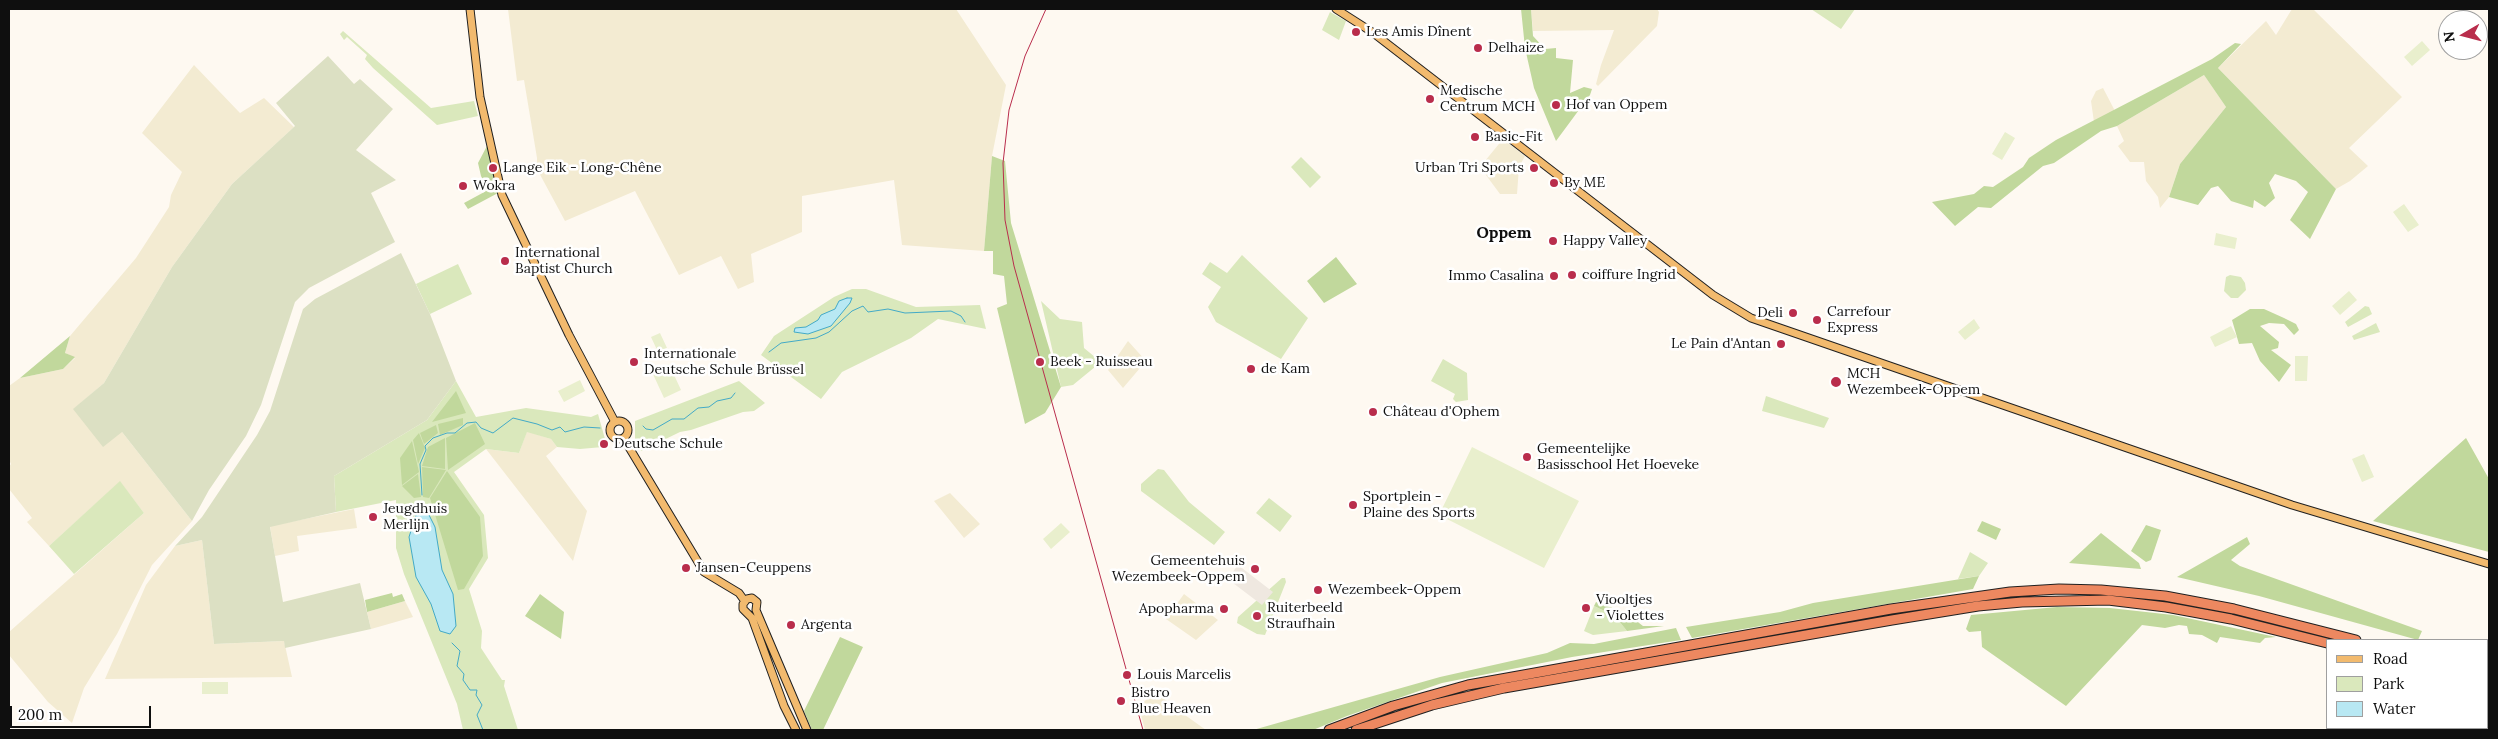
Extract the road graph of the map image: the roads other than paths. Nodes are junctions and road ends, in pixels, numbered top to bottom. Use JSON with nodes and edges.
{"nodes":[{"id":1,"x":470,"y":9,"type":"edge"},
{"id":2,"x":1336,"y":9,"type":"edge"},
{"id":3,"x":615,"y":422,"type":"junction"},
{"id":4,"x":624,"y":439,"type":"junction"},
{"id":5,"x":2489,"y":564,"type":"edge"},
{"id":6,"x":744,"y":600,"type":"junction"},
{"id":7,"x":753,"y":612,"type":"junction"},
{"id":8,"x":2352,"y":639,"type":"edge"},
{"id":9,"x":2326,"y":643,"type":"edge"},
{"id":10,"x":796,"y":730,"type":"edge"},
{"id":11,"x":807,"y":730,"type":"edge"},
{"id":12,"x":1329,"y":730,"type":"edge"},
{"id":13,"x":1356,"y":730,"type":"edge"}],
"edges":[{"from":1,"to":3,"type":"main road"},
{"from":2,"to":5,"type":"main road"},
{"from":3,"to":4,"type":"main road"},
{"from":3,"to":4,"type":"main road"},
{"from":4,"to":6,"type":"main road"},
{"from":6,"to":7,"type":"main road"},
{"from":6,"to":7,"type":"main road"},
{"from":7,"to":10,"type":"main road"},
{"from":7,"to":11,"type":"main road"},
{"from":8,"to":12,"type":"highway"},
{"from":9,"to":13,"type":"highway"}]}
